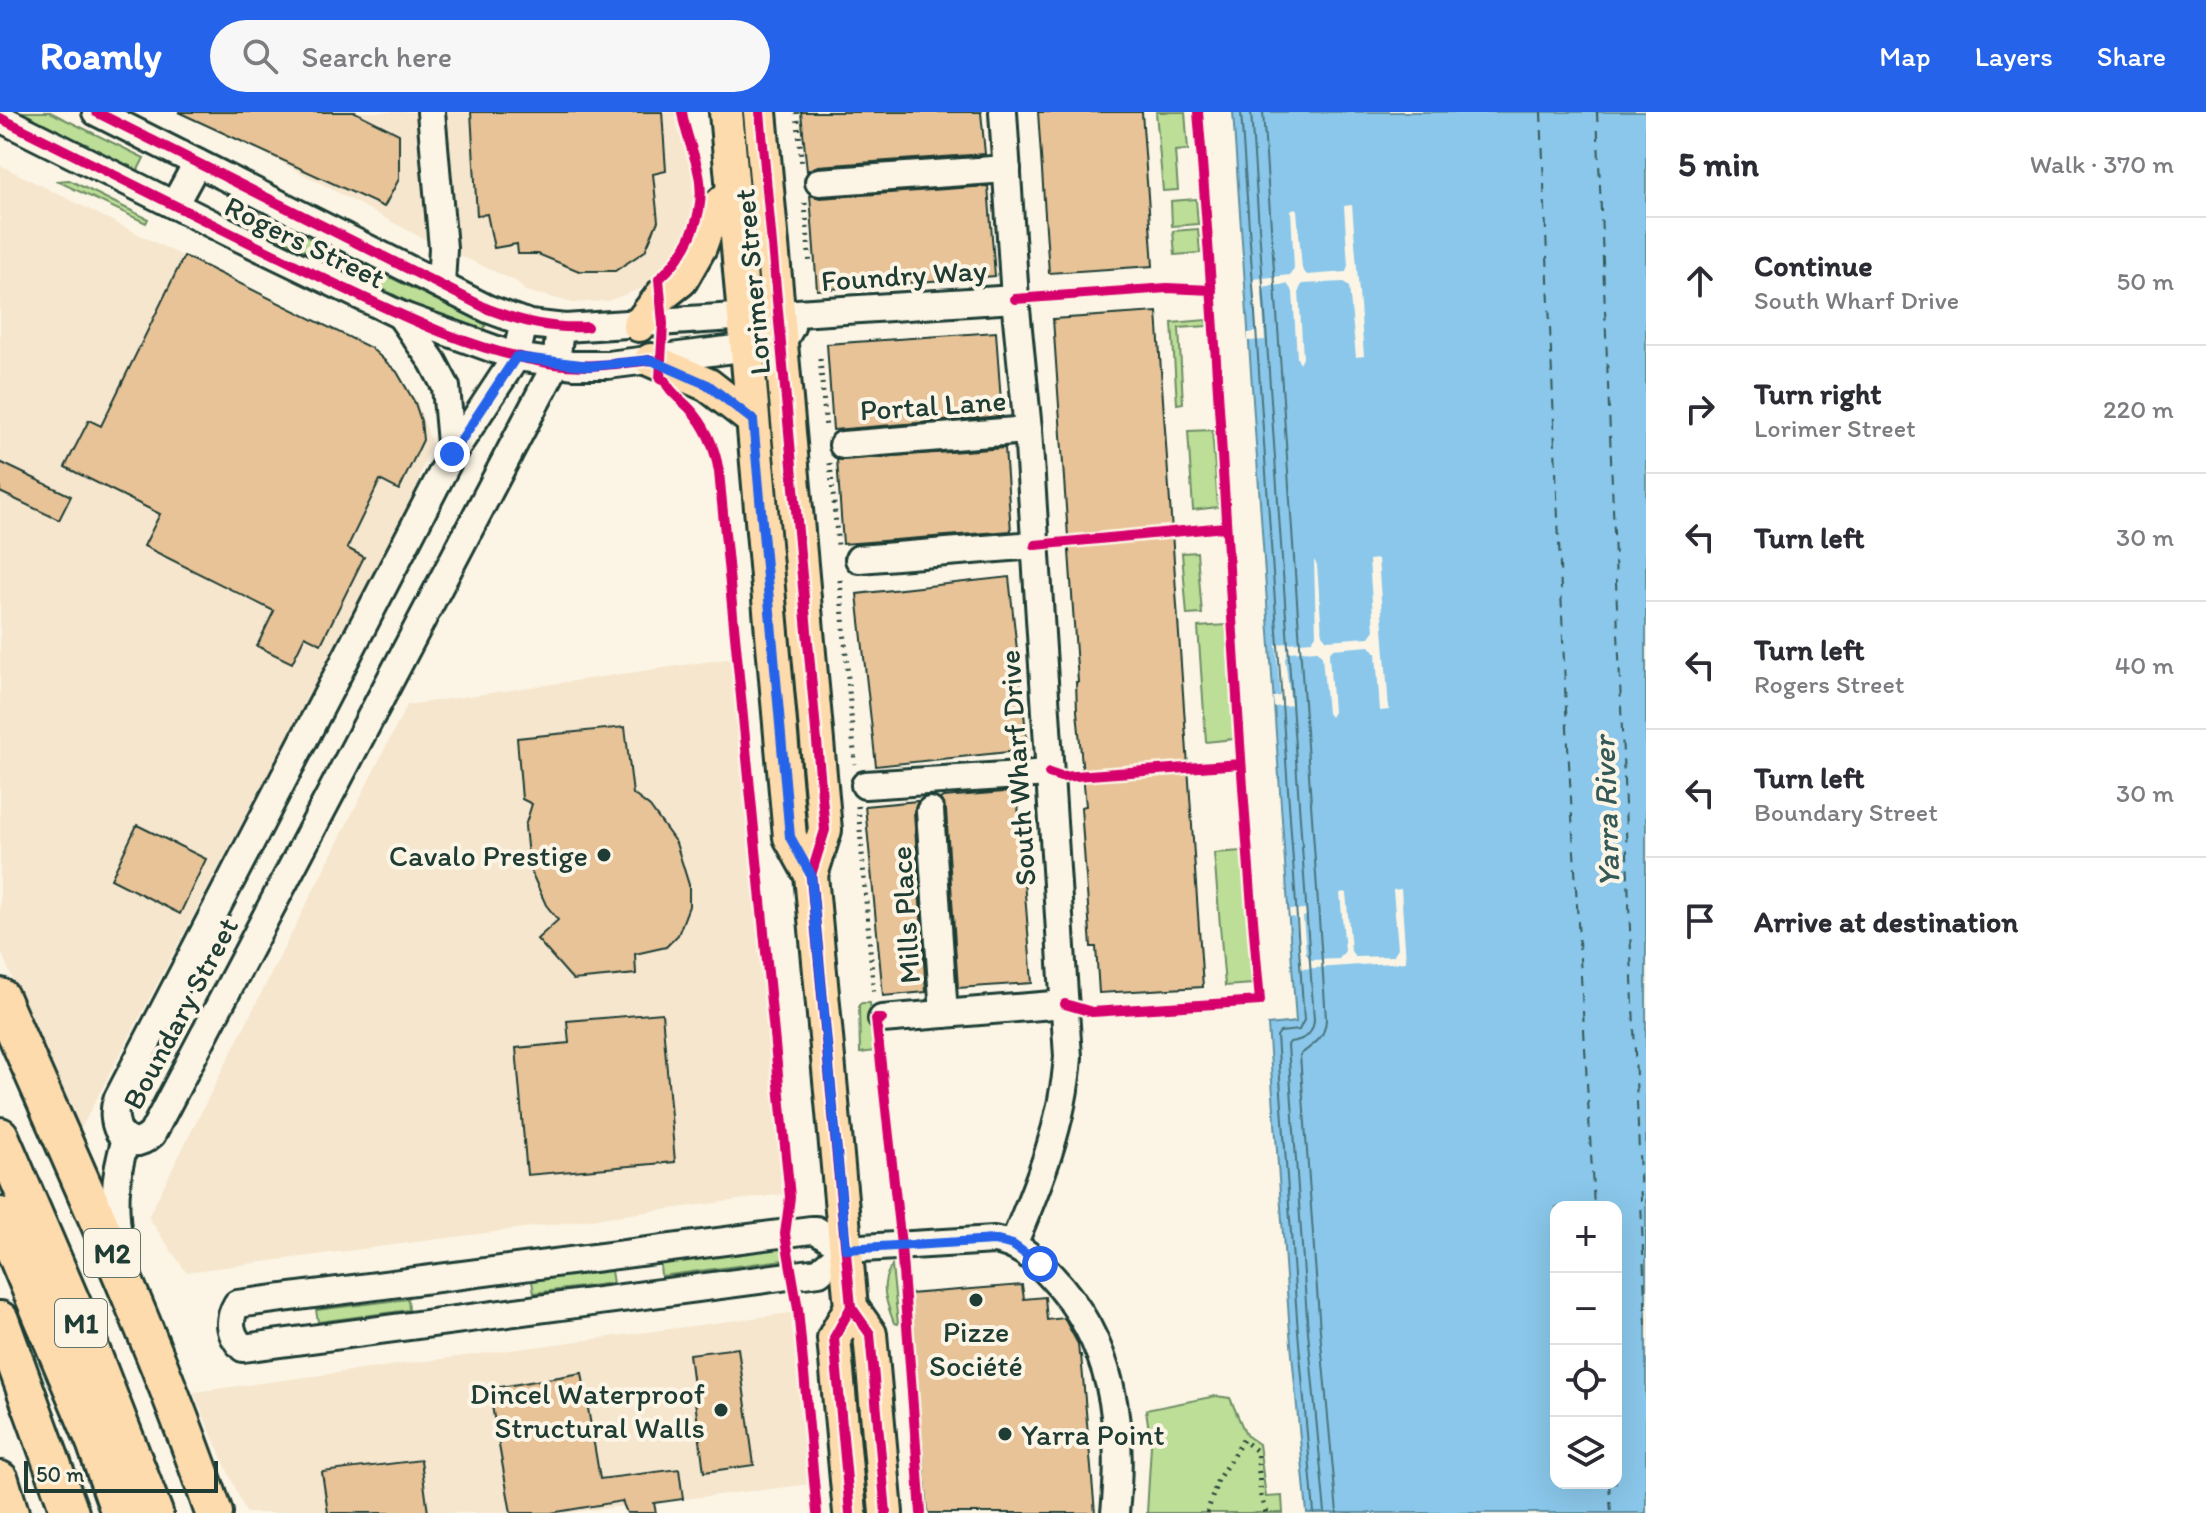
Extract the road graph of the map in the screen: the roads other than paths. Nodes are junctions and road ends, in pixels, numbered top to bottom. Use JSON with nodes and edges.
{"nodes":[{"id":1,"x":96,"y":112,"type":"edge"},
{"id":2,"x":431,"y":112,"type":"edge"},
{"id":3,"x":726,"y":112,"type":"edge"},
{"id":4,"x":760,"y":112,"type":"edge"},
{"id":5,"x":1003,"y":112,"type":"edge"},
{"id":6,"x":0,"y":118,"type":"edge"},
{"id":7,"x":197,"y":163,"type":"junction"},
{"id":8,"x":1007,"y":169,"type":"junction"},
{"id":9,"x":809,"y":183,"type":"road end"},
{"id":10,"x":733,"y":193,"type":"junction"},
{"id":11,"x":174,"y":205,"type":"junction"},
{"id":12,"x":441,"y":285,"type":"junction"},
{"id":13,"x":1015,"y":299,"type":"junction"},
{"id":14,"x":400,"y":315,"type":"junction"},
{"id":15,"x":524,"y":322,"type":"junction"},
{"id":16,"x":786,"y":324,"type":"junction"},
{"id":17,"x":639,"y":325,"type":"junction"},
{"id":18,"x":560,"y":328,"type":"junction"},
{"id":19,"x":744,"y":332,"type":"junction"},
{"id":20,"x":516,"y":357,"type":"junction"},
{"id":21,"x":651,"y":360,"type":"junction"},
{"id":22,"x":556,"y":364,"type":"junction"},
{"id":23,"x":753,"y":420,"type":"junction"},
{"id":24,"x":1028,"y":430,"type":"junction"},
{"id":25,"x":833,"y":446,"type":"road end"},
{"id":26,"x":452,"y":454,"type":"junction"},
{"id":27,"x":1035,"y":545,"type":"junction"},
{"id":28,"x":848,"y":556,"type":"road end"},
{"id":29,"x":1049,"y":773,"type":"junction"},
{"id":30,"x":865,"y":785,"type":"dead end"},
{"id":31,"x":930,"y":811,"type":"dead end"},
{"id":32,"x":811,"y":875,"type":"junction"},
{"id":33,"x":0,"y":997,"type":"edge"},
{"id":34,"x":1065,"y":1004,"type":"junction"},
{"id":35,"x":944,"y":1014,"type":"junction"},
{"id":36,"x":882,"y":1019,"type":"dead end"},
{"id":37,"x":0,"y":1055,"type":"edge"},
{"id":38,"x":0,"y":1136,"type":"edge"},
{"id":39,"x":126,"y":1139,"type":"junction"},
{"id":40,"x":0,"y":1216,"type":"edge"},
{"id":41,"x":1013,"y":1245,"type":"junction"},
{"id":42,"x":846,"y":1249,"type":"junction"},
{"id":43,"x":635,"y":1252,"type":"junction"},
{"id":44,"x":458,"y":1275,"type":"junction"},
{"id":45,"x":641,"y":1296,"type":"junction"},
{"id":46,"x":851,"y":1307,"type":"junction"},
{"id":47,"x":138,"y":1316,"type":"junction"},
{"id":48,"x":464,"y":1319,"type":"junction"},
{"id":49,"x":0,"y":1320,"type":"edge"},
{"id":50,"x":0,"y":1480,"type":"edge"},
{"id":51,"x":10,"y":1513,"type":"edge"},
{"id":52,"x":70,"y":1513,"type":"edge"},
{"id":53,"x":120,"y":1513,"type":"edge"},
{"id":54,"x":154,"y":1513,"type":"edge"},
{"id":55,"x":188,"y":1513,"type":"edge"},
{"id":56,"x":214,"y":1513,"type":"edge"},
{"id":57,"x":850,"y":1513,"type":"edge"},
{"id":58,"x":886,"y":1513,"type":"edge"},
{"id":59,"x":1115,"y":1513,"type":"edge"}],
"edges":[{"from":1,"to":7,"type":"street","name":"Rogers Street"},
{"from":2,"to":12,"type":"street"},
{"from":3,"to":10,"type":"main road","name":"Lorimer Street"},
{"from":4,"to":16,"type":"main road","name":"Lorimer Street"},
{"from":5,"to":8,"type":"street","name":"South Wharf Drive"},
{"from":6,"to":11,"type":"street","name":"Rogers Street"},
{"from":7,"to":11,"type":"street","name":"Rogers Street"},
{"from":7,"to":12,"type":"street","name":"Rogers Street"},
{"from":8,"to":9,"type":"street"},
{"from":8,"to":13,"type":"street","name":"South Wharf Drive"},
{"from":10,"to":17,"type":"main road"},
{"from":10,"to":19,"type":"main road","name":"Lorimer Street"},
{"from":11,"to":14,"type":"street","name":"Rogers Street"},
{"from":12,"to":15,"type":"street","name":"Rogers Street"},
{"from":13,"to":16,"type":"street","name":"Foundry Way"},
{"from":13,"to":24,"type":"street","name":"South Wharf Drive"},
{"from":14,"to":20,"type":"street","name":"Rogers Street"},
{"from":14,"to":26,"type":"street"},
{"from":15,"to":18,"type":"street","name":"Rogers Street"},
{"from":15,"to":20,"type":"street","name":"Boundary Street"},
{"from":16,"to":19,"type":"street","name":"Rogers Street"},
{"from":16,"to":32,"type":"main road","name":"Lorimer Street"},
{"from":17,"to":18,"type":"street","name":"Rogers Street"},
{"from":17,"to":19,"type":"street","name":"Rogers Street"},
{"from":18,"to":22,"type":"street","name":"Boundary Street"},
{"from":19,"to":21,"type":"street","name":"Rogers Street"},
{"from":19,"to":23,"type":"main road","name":"Lorimer Street"},
{"from":20,"to":22,"type":"street","name":"Rogers Street"},
{"from":20,"to":26,"type":"street","name":"Boundary Street"},
{"from":21,"to":22,"type":"street","name":"Rogers Street"},
{"from":21,"to":23,"type":"main road"},
{"from":22,"to":39,"type":"street","name":"Boundary Street"},
{"from":23,"to":32,"type":"main road","name":"Lorimer Street"},
{"from":24,"to":25,"type":"street","name":"Portal Lane"},
{"from":24,"to":27,"type":"street","name":"South Wharf Drive"},
{"from":26,"to":39,"type":"street","name":"Boundary Street"},
{"from":27,"to":28,"type":"street"},
{"from":27,"to":29,"type":"street","name":"South Wharf Drive"},
{"from":29,"to":30,"type":"street"},
{"from":29,"to":34,"type":"street","name":"South Wharf Drive"},
{"from":31,"to":35,"type":"street","name":"Mills Place"},
{"from":32,"to":42,"type":"main road","name":"Lorimer Street"},
{"from":33,"to":47,"type":"highway","number":"M2"},
{"from":34,"to":35,"type":"street","name":"Mills Place"},
{"from":34,"to":41,"type":"street","name":"South Wharf Drive"},
{"from":35,"to":36,"type":"street","name":"Mills Place"},
{"from":37,"to":55,"type":"highway"},
{"from":38,"to":54,"type":"highway","number":"M1"},
{"from":39,"to":47,"type":"street"},
{"from":40,"to":53,"type":"highway"},
{"from":41,"to":42,"type":"street"},
{"from":41,"to":59,"type":"street"},
{"from":42,"to":43,"type":"street"},
{"from":42,"to":45,"type":"street"},
{"from":42,"to":46,"type":"main road","name":"Lorimer Street"},
{"from":43,"to":44,"type":"street"},
{"from":43,"to":45,"type":"street"},
{"from":44,"to":48,"type":"street"},
{"from":44,"to":48,"type":"street"},
{"from":45,"to":48,"type":"street"},
{"from":46,"to":57,"type":"main road","name":"Lorimer Street"},
{"from":46,"to":58,"type":"main road","name":"Lorimer Street"},
{"from":47,"to":56,"type":"highway","number":"M2"},
{"from":49,"to":52,"type":"highway","number":"M1"},
{"from":50,"to":51,"type":"highway"}]}
